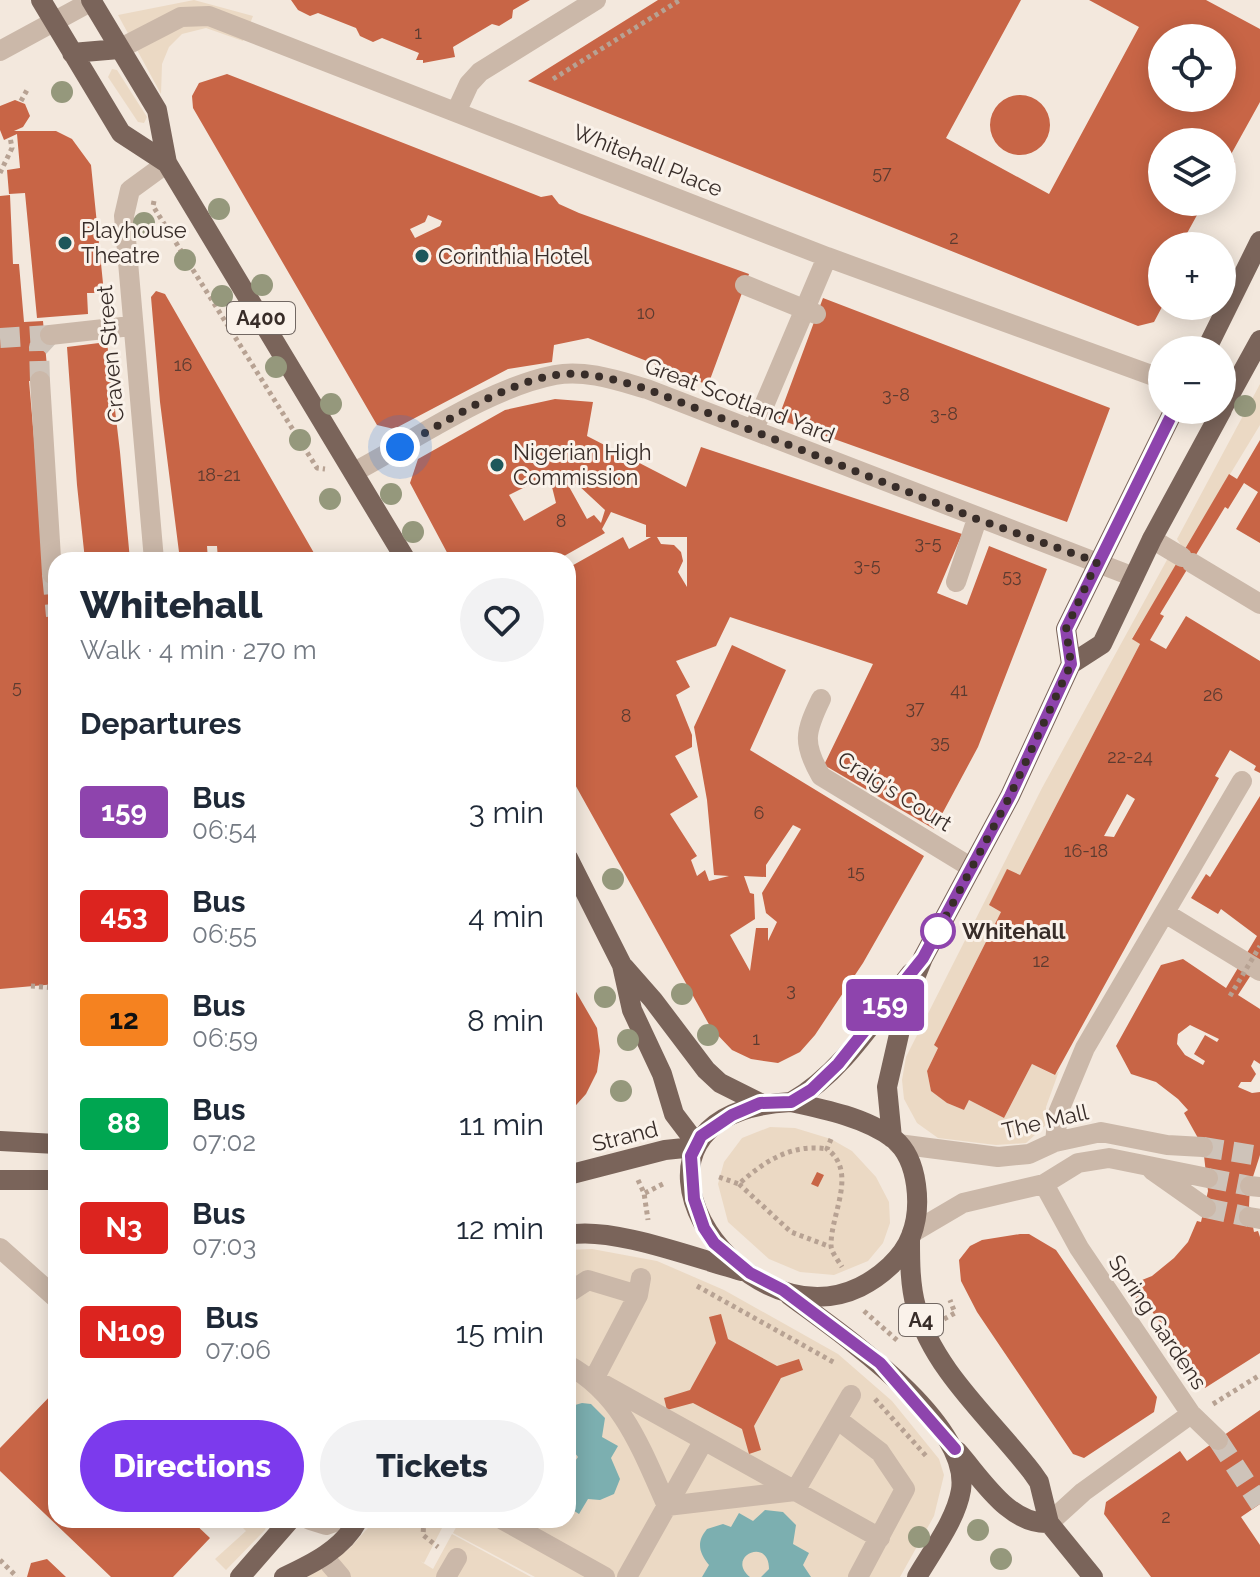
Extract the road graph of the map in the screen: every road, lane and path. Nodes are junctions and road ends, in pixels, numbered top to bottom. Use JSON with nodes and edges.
{"nodes":[{"id":1,"x":41,"y":0,"type":"edge"},
{"id":2,"x":92,"y":0,"type":"edge"},
{"id":3,"x":596,"y":0,"type":"edge"},
{"id":4,"x":680,"y":0,"type":"edge"},
{"id":5,"x":53,"y":21,"type":"junction"},
{"id":6,"x":119,"y":49,"type":"junction"},
{"id":7,"x":0,"y":51,"type":"edge"},
{"id":8,"x":72,"y":53,"type":"junction"},
{"id":9,"x":553,"y":79,"type":"dead end"},
{"id":10,"x":27,"y":90,"type":"dead end"},
{"id":11,"x":21,"y":101,"type":"dead end"},
{"id":12,"x":457,"y":110,"type":"junction"},
{"id":13,"x":10,"y":137,"type":"dead end"},
{"id":14,"x":167,"y":163,"type":"junction"},
{"id":15,"x":0,"y":173,"type":"edge"},
{"id":16,"x":1260,"y":241,"type":"edge"},
{"id":17,"x":827,"y":257,"type":"junction"},
{"id":18,"x":745,"y":285,"type":"dead end"},
{"id":19,"x":816,"y":314,"type":"dead end"},
{"id":20,"x":131,"y":326,"type":"junction"},
{"id":21,"x":50,"y":335,"type":"dead end"},
{"id":22,"x":1213,"y":336,"type":"edge"},
{"id":23,"x":1260,"y":340,"type":"edge"},
{"id":24,"x":1148,"y":374,"type":"edge"},
{"id":25,"x":40,"y":381,"type":"tunnel mouth"},
{"id":26,"x":1236,"y":383,"type":"edge"},
{"id":27,"x":1167,"y":424,"type":"edge"},
{"id":28,"x":1213,"y":424,"type":"edge"},
{"id":29,"x":754,"y":429,"type":"junction"},
{"id":30,"x":354,"y":472,"type":"junction"},
{"id":31,"x":977,"y":519,"type":"junction"},
{"id":32,"x":1152,"y":539,"type":"junction"},
{"id":33,"x":51,"y":552,"type":"edge"},
{"id":34,"x":153,"y":552,"type":"edge"},
{"id":35,"x":401,"y":552,"type":"edge"},
{"id":36,"x":1097,"y":562,"type":"junction"},
{"id":37,"x":1134,"y":577,"type":"junction"},
{"id":38,"x":956,"y":582,"type":"dead end"},
{"id":39,"x":1260,"y":604,"type":"edge"},
{"id":40,"x":1071,"y":664,"type":"junction"},
{"id":41,"x":821,"y":699,"type":"dead end"},
{"id":42,"x":1242,"y":781,"type":"dead end"},
{"id":43,"x":972,"y":868,"type":"junction"},
{"id":44,"x":576,"y":874,"type":"edge"},
{"id":45,"x":1165,"y":913,"type":"junction"},
{"id":46,"x":1260,"y":946,"type":"edge"},
{"id":47,"x":923,"y":958,"type":"junction"},
{"id":48,"x":622,"y":965,"type":"junction"},
{"id":49,"x":1260,"y":971,"type":"edge"},
{"id":50,"x":31,"y":986,"type":"dead end"},
{"id":51,"x":48,"y":987,"type":"edge"},
{"id":52,"x":1230,"y":996,"type":"dead end"},
{"id":53,"x":791,"y":1102,"type":"junction"},
{"id":54,"x":760,"y":1103,"type":"junction"},
{"id":55,"x":831,"y":1139,"type":"dead end"},
{"id":56,"x":0,"y":1141,"type":"edge"},
{"id":57,"x":895,"y":1141,"type":"junction"},
{"id":58,"x":1055,"y":1142,"type":"junction"},
{"id":59,"x":48,"y":1144,"type":"edge"},
{"id":60,"x":695,"y":1145,"type":"junction"},
{"id":61,"x":1203,"y":1147,"type":"tunnel mouth"},
{"id":62,"x":827,"y":1149,"type":"junction"},
{"id":63,"x":1146,"y":1165,"type":"junction"},
{"id":64,"x":576,"y":1174,"type":"edge"},
{"id":65,"x":636,"y":1175,"type":"dead end"},
{"id":66,"x":719,"y":1177,"type":"dead end"},
{"id":67,"x":1208,"y":1178,"type":"tunnel mouth"},
{"id":68,"x":0,"y":1180,"type":"edge"},
{"id":69,"x":48,"y":1180,"type":"edge"},
{"id":70,"x":665,"y":1183,"type":"dead end"},
{"id":71,"x":739,"y":1184,"type":"junction"},
{"id":72,"x":1044,"y":1184,"type":"junction"},
{"id":73,"x":644,"y":1193,"type":"junction"},
{"id":74,"x":1206,"y":1208,"type":"tunnel mouth"},
{"id":75,"x":576,"y":1226,"type":"edge"},
{"id":76,"x":649,"y":1229,"type":"dead end"},
{"id":77,"x":594,"y":1234,"type":"junction"},
{"id":78,"x":576,"y":1235,"type":"edge"},
{"id":79,"x":911,"y":1236,"type":"junction"},
{"id":80,"x":831,"y":1247,"type":"junction"},
{"id":81,"x":0,"y":1248,"type":"edge"},
{"id":82,"x":750,"y":1273,"type":"junction"},
{"id":83,"x":845,"y":1273,"type":"dead end"},
{"id":84,"x":686,"y":1280,"type":"dead end"},
{"id":85,"x":576,"y":1288,"type":"edge"},
{"id":86,"x":783,"y":1290,"type":"junction"},
{"id":87,"x":48,"y":1291,"type":"edge"},
{"id":88,"x":950,"y":1300,"type":"dead end"},
{"id":89,"x":862,"y":1308,"type":"dead end"},
{"id":90,"x":943,"y":1319,"type":"dead end"},
{"id":91,"x":912,"y":1335,"type":"dead end"},
{"id":92,"x":899,"y":1342,"type":"junction"},
{"id":93,"x":889,"y":1353,"type":"dead end"},
{"id":94,"x":576,"y":1369,"type":"edge"},
{"id":95,"x":842,"y":1370,"type":"dead end"},
{"id":96,"x":1260,"y":1375,"type":"edge"},
{"id":97,"x":594,"y":1379,"type":"junction"},
{"id":98,"x":860,"y":1394,"type":"joint"},
{"id":99,"x":1199,"y":1410,"type":"junction"},
{"id":100,"x":837,"y":1419,"type":"junction"},
{"id":101,"x":704,"y":1440,"type":"junction"},
{"id":102,"x":1218,"y":1440,"type":"tunnel mouth"},
{"id":103,"x":955,"y":1449,"type":"junction"},
{"id":104,"x":933,"y":1466,"type":"dead end"},
{"id":105,"x":795,"y":1491,"type":"junction"},
{"id":106,"x":667,"y":1506,"type":"junction"},
{"id":107,"x":1049,"y":1523,"type":"junction"},
{"id":108,"x":283,"y":1528,"type":"edge"},
{"id":109,"x":352,"y":1528,"type":"edge"},
{"id":110,"x":423,"y":1528,"type":"edge"},
{"id":111,"x":517,"y":1528,"type":"edge"},
{"id":112,"x":880,"y":1538,"type":"junction"},
{"id":113,"x":433,"y":1545,"type":"dead end"},
{"id":114,"x":457,"y":1558,"type":"dead end"},
{"id":115,"x":0,"y":1560,"type":"edge"},
{"id":116,"x":331,"y":1566,"type":"edge"},
{"id":117,"x":17,"y":1577,"type":"edge"},
{"id":118,"x":240,"y":1577,"type":"edge"},
{"id":119,"x":284,"y":1577,"type":"edge"},
{"id":120,"x":446,"y":1577,"type":"edge"},
{"id":121,"x":605,"y":1577,"type":"edge"},
{"id":122,"x":627,"y":1577,"type":"edge"},
{"id":123,"x":858,"y":1577,"type":"edge"},
{"id":124,"x":917,"y":1577,"type":"edge"},
{"id":125,"x":1093,"y":1577,"type":"edge"}],
"edges":[{"from":1,"to":5,"type":"main road","number":"A400"},
{"from":2,"to":5,"type":"street"},
{"from":2,"to":6,"type":"main road","number":"A400"},
{"from":3,"to":12,"type":"street"},
{"from":4,"to":9,"type":"path"},
{"from":5,"to":7,"type":"street"},
{"from":5,"to":8,"type":"main road","number":"A400"},
{"from":6,"to":8,"type":"main road"},
{"from":6,"to":12,"type":"street","name":"Whitehall Place"},
{"from":6,"to":14,"type":"main road","number":"A400"},
{"from":8,"to":14,"type":"main road","number":"A400"},
{"from":10,"to":11,"type":"path"},
{"from":12,"to":17,"type":"street","name":"Whitehall Place"},
{"from":13,"to":15,"type":"path"},
{"from":14,"to":20,"type":"street","name":"Craven Street"},
{"from":14,"to":30,"type":"main road","number":"A400"},
{"from":14,"to":30,"type":"path"},
{"from":16,"to":22,"type":"main road"},
{"from":17,"to":24,"type":"street","name":"Whitehall Place"},
{"from":17,"to":29,"type":"street"},
{"from":18,"to":19,"type":"street","bridge":true},
{"from":20,"to":21,"type":"street"},
{"from":20,"to":34,"type":"street","name":"Craven Street"},
{"from":23,"to":26,"type":"main road"},
{"from":25,"to":33,"type":"street"},
{"from":27,"to":36,"type":"main road"},
{"from":28,"to":32,"type":"main road"},
{"from":29,"to":30,"type":"street","name":"Great Scotland Yard"},
{"from":29,"to":31,"type":"street","name":"Great Scotland Yard"},
{"from":30,"to":35,"type":"main road","number":"A400"},
{"from":31,"to":36,"type":"street","name":"Great Scotland Yard"},
{"from":31,"to":38,"type":"street"},
{"from":32,"to":37,"type":"main road"},
{"from":32,"to":39,"type":"street"},
{"from":36,"to":37,"type":"street","name":"Great Scotland Yard"},
{"from":36,"to":40,"type":"main road"},
{"from":37,"to":40,"type":"main road"},
{"from":40,"to":43,"type":"main road"},
{"from":41,"to":43,"type":"street","name":"Craig's Court"},
{"from":42,"to":45,"type":"street"},
{"from":43,"to":47,"type":"main road"},
{"from":44,"to":48,"type":"main road"},
{"from":45,"to":49,"type":"street"},
{"from":45,"to":58,"type":"street"},
{"from":46,"to":52,"type":"path","bridge":true},
{"from":47,"to":53,"type":"main road"},
{"from":47,"to":57,"type":"main road"},
{"from":48,"to":54,"type":"main road"},
{"from":48,"to":60,"type":"main road"},
{"from":50,"to":51,"type":"path"},
{"from":53,"to":54,"type":"main road"},
{"from":53,"to":57,"type":"main road"},
{"from":54,"to":60,"type":"main road"},
{"from":55,"to":62,"type":"path"},
{"from":56,"to":59,"type":"main road"},
{"from":57,"to":58,"type":"street","name":"The Mall"},
{"from":57,"to":79,"type":"main road"},
{"from":58,"to":61,"type":"street","name":"The Mall"},
{"from":60,"to":64,"type":"main road","name":"Strand"},
{"from":60,"to":82,"type":"main road"},
{"from":62,"to":71,"type":"path"},
{"from":62,"to":80,"type":"path"},
{"from":63,"to":67,"type":"street"},
{"from":63,"to":72,"type":"street"},
{"from":63,"to":74,"type":"street"},
{"from":65,"to":73,"type":"path"},
{"from":66,"to":71,"type":"path"},
{"from":68,"to":69,"type":"main road"},
{"from":70,"to":73,"type":"path"},
{"from":71,"to":80,"type":"path"},
{"from":72,"to":79,"type":"street"},
{"from":72,"to":99,"type":"street","name":"Spring Gardens"},
{"from":73,"to":76,"type":"path"},
{"from":75,"to":77,"type":"main road"},
{"from":77,"to":78,"type":"main road"},
{"from":77,"to":82,"type":"main road"},
{"from":79,"to":86,"type":"main road"},
{"from":79,"to":107,"type":"main road","number":"A4"},
{"from":80,"to":83,"type":"path"},
{"from":81,"to":87,"type":"street"},
{"from":82,"to":86,"type":"main road"},
{"from":84,"to":95,"type":"path"},
{"from":85,"to":97,"type":"street"},
{"from":86,"to":103,"type":"main road"},
{"from":88,"to":90,"type":"path"},
{"from":89,"to":92,"type":"path"},
{"from":91,"to":92,"type":"path"},
{"from":92,"to":93,"type":"path"},
{"from":94,"to":97,"type":"street"},
{"from":96,"to":99,"type":"path"},
{"from":97,"to":101,"type":"street"},
{"from":97,"to":106,"type":"street"},
{"from":98,"to":100,"type":"street"},
{"from":98,"to":104,"type":"path"},
{"from":99,"to":102,"type":"street"},
{"from":99,"to":107,"type":"street","name":"Spring Gardens"},
{"from":100,"to":105,"type":"street"},
{"from":100,"to":112,"type":"street"},
{"from":101,"to":105,"type":"street"},
{"from":101,"to":106,"type":"street"},
{"from":103,"to":107,"type":"main road"},
{"from":103,"to":124,"type":"main road"},
{"from":105,"to":106,"type":"street"},
{"from":105,"to":112,"type":"street"},
{"from":106,"to":122,"type":"street"},
{"from":107,"to":125,"type":"main road","number":"A4"},
{"from":108,"to":118,"type":"main road"},
{"from":109,"to":116,"type":"main road"},
{"from":110,"to":113,"type":"path"},
{"from":111,"to":121,"type":"street"},
{"from":112,"to":123,"type":"street"},
{"from":114,"to":120,"type":"street"},
{"from":115,"to":117,"type":"path"},
{"from":116,"to":119,"type":"main road"}]}
